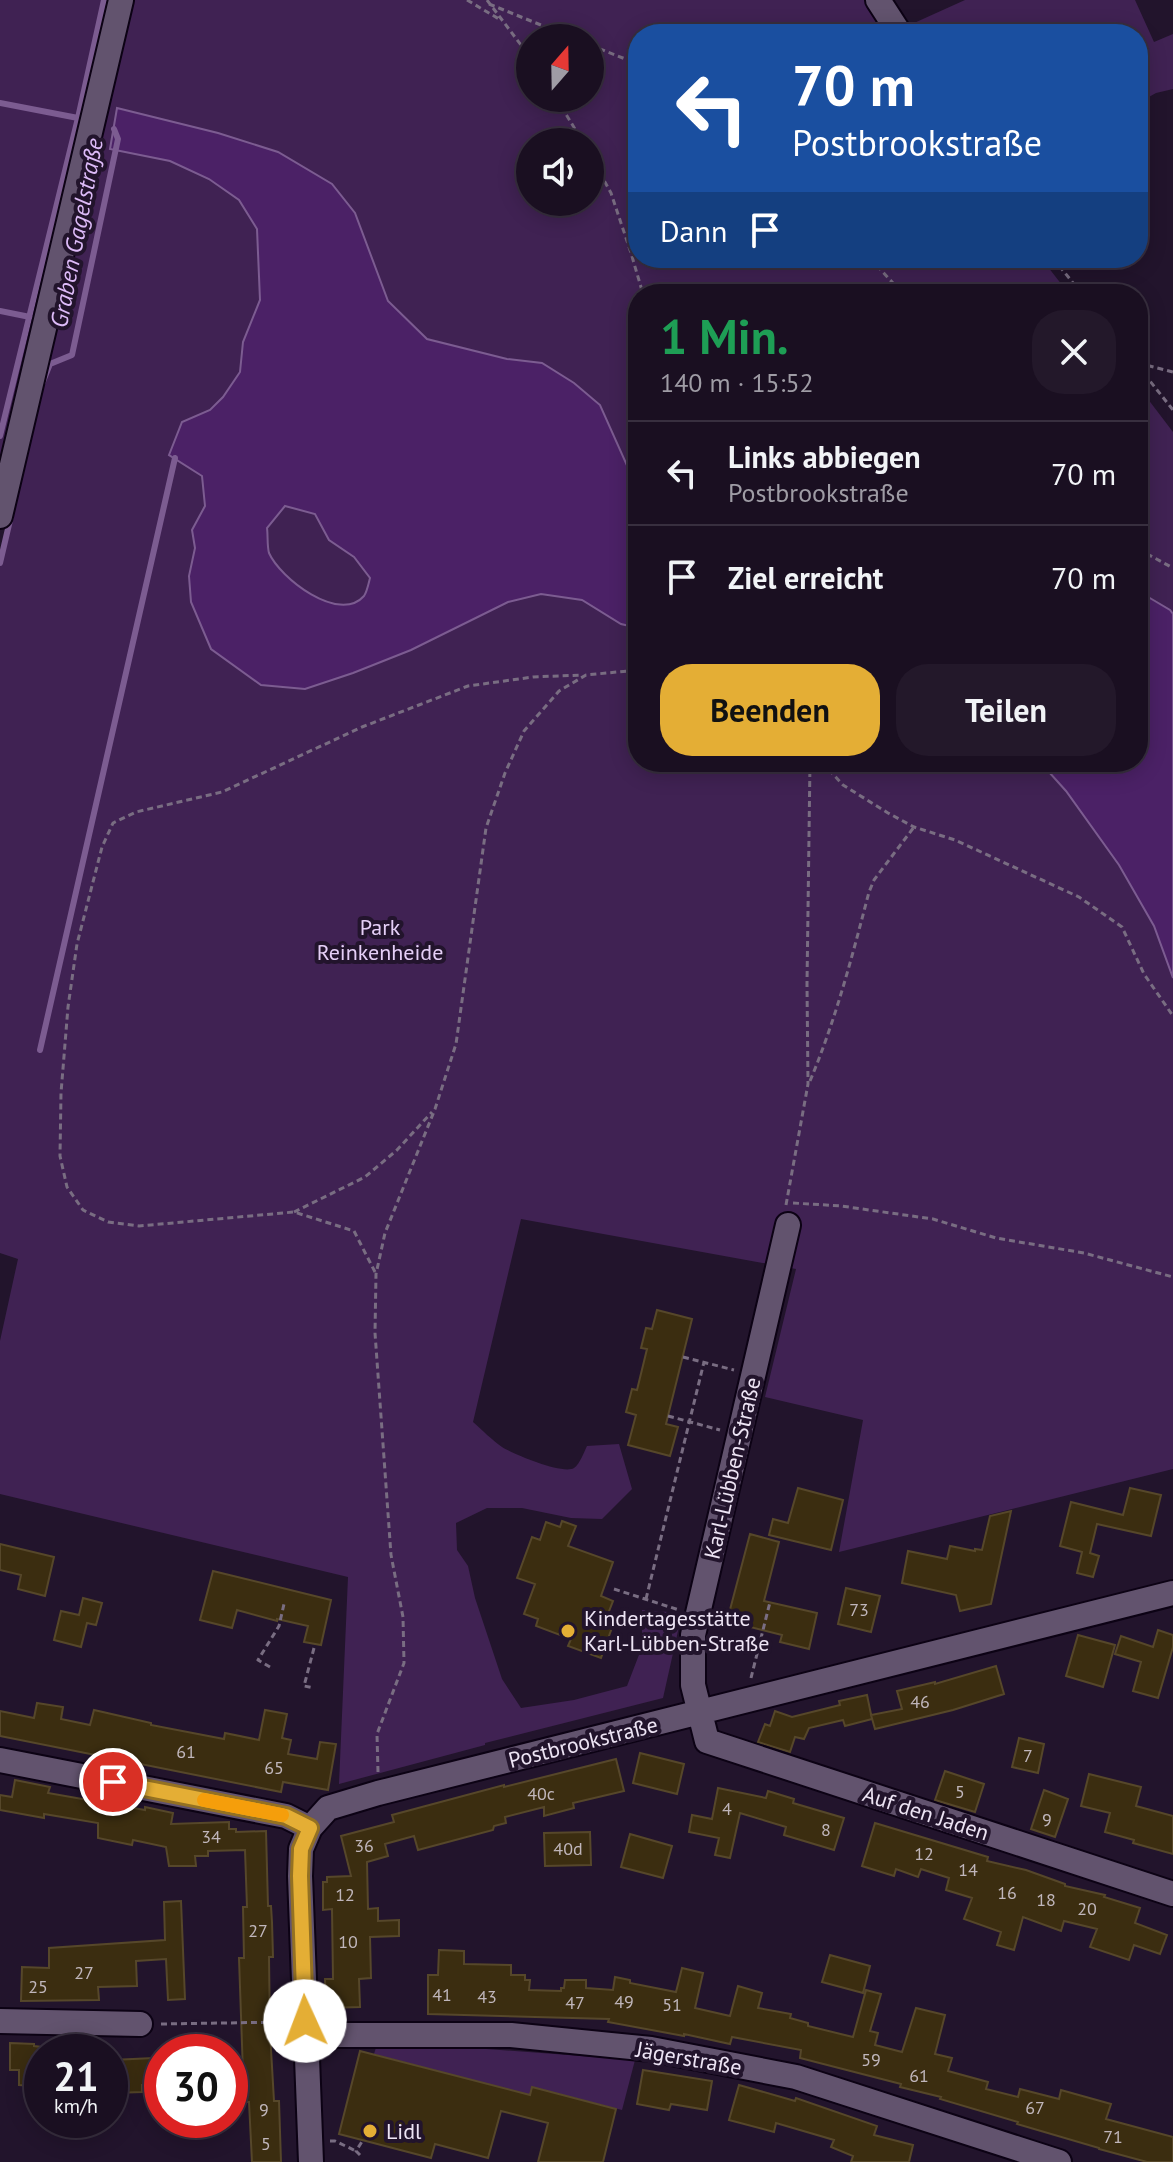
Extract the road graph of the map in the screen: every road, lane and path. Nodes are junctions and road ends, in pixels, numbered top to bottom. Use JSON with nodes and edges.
{"nodes":[{"id":1,"x":121,"y":0,"type":"edge"},
{"id":2,"x":467,"y":0,"type":"edge"},
{"id":3,"x":878,"y":0,"type":"edge"},
{"id":4,"x":488,"y":2,"type":"edge"},
{"id":5,"x":502,"y":21,"type":"junction"},
{"id":6,"x":540,"y":24,"type":"edge"},
{"id":7,"x":894,"y":24,"type":"edge"},
{"id":8,"x":516,"y":39,"type":"edge"},
{"id":9,"x":604,"y":51,"type":"edge"},
{"id":10,"x":628,"y":60,"type":"edge"},
{"id":11,"x":604,"y":180,"type":"edge"},
{"id":12,"x":628,"y":244,"type":"edge"},
{"id":13,"x":879,"y":268,"type":"edge"},
{"id":14,"x":1061,"y":268,"type":"edge"},
{"id":15,"x":894,"y":284,"type":"edge"},
{"id":16,"x":1074,"y":284,"type":"edge"},
{"id":17,"x":1148,"y":366,"type":"edge"},
{"id":18,"x":1173,"y":372,"type":"edge"},
{"id":19,"x":1148,"y":377,"type":"edge"},
{"id":20,"x":1173,"y":410,"type":"edge"},
{"id":21,"x":0,"y":516,"type":"edge"},
{"id":22,"x":1148,"y":554,"type":"edge"},
{"id":23,"x":1173,"y":568,"type":"edge"},
{"id":24,"x":628,"y":671,"type":"edge"},
{"id":25,"x":586,"y":675,"type":"junction"},
{"id":26,"x":810,"y":772,"type":"edge"},
{"id":27,"x":831,"y":772,"type":"edge"},
{"id":28,"x":914,"y":827,"type":"junction"},
{"id":29,"x":1173,"y":1016,"type":"edge"},
{"id":30,"x":808,"y":1084,"type":"junction"},
{"id":31,"x":435,"y":1109,"type":"junction"},
{"id":32,"x":294,"y":1212,"type":"junction"},
{"id":33,"x":787,"y":1214,"type":"junction"},
{"id":34,"x":376,"y":1274,"type":"junction"},
{"id":35,"x":1173,"y":1277,"type":"edge"},
{"id":36,"x":683,"y":1357,"type":"dead end"},
{"id":37,"x":704,"y":1362,"type":"junction"},
{"id":38,"x":753,"y":1375,"type":"junction"},
{"id":39,"x":668,"y":1416,"type":"dead end"},
{"id":40,"x":688,"y":1422,"type":"junction"},
{"id":41,"x":739,"y":1435,"type":"junction"},
{"id":42,"x":614,"y":1589,"type":"dead end"},
{"id":43,"x":1173,"y":1593,"type":"edge"},
{"id":44,"x":646,"y":1599,"type":"junction"},
{"id":45,"x":770,"y":1602,"type":"dead end"},
{"id":46,"x":284,"y":1604,"type":"dead end"},
{"id":47,"x":698,"y":1616,"type":"junction"},
{"id":48,"x":314,"y":1648,"type":"dead end"},
{"id":49,"x":270,"y":1667,"type":"dead end"},
{"id":50,"x":314,"y":1688,"type":"dead end"},
{"id":51,"x":745,"y":1701,"type":"junction"},
{"id":52,"x":699,"y":1713,"type":"junction"},
{"id":53,"x":0,"y":1760,"type":"edge"},
{"id":54,"x":378,"y":1793,"type":"junction"},
{"id":55,"x":310,"y":1828,"type":"junction"},
{"id":56,"x":1173,"y":1894,"type":"edge"},
{"id":57,"x":0,"y":2021,"type":"edge"},
{"id":58,"x":140,"y":2024,"type":"joint"},
{"id":59,"x":306,"y":2028,"type":"junction"},
{"id":60,"x":363,"y":2140,"type":"dead end"},
{"id":61,"x":311,"y":2152,"type":"edge"},
{"id":62,"x":1059,"y":2162,"type":"edge"}],
"edges":[{"from":1,"to":21,"type":"street"},
{"from":2,"to":5,"type":"path"},
{"from":3,"to":7,"type":"street"},
{"from":4,"to":5,"type":"path"},
{"from":4,"to":6,"type":"path"},
{"from":5,"to":8,"type":"path"},
{"from":9,"to":10,"type":"path"},
{"from":11,"to":12,"type":"path"},
{"from":13,"to":15,"type":"path"},
{"from":14,"to":16,"type":"path"},
{"from":17,"to":18,"type":"path"},
{"from":19,"to":20,"type":"path"},
{"from":22,"to":23,"type":"path"},
{"from":24,"to":25,"type":"path"},
{"from":25,"to":31,"type":"path"},
{"from":25,"to":32,"type":"path"},
{"from":26,"to":30,"type":"path"},
{"from":27,"to":28,"type":"path"},
{"from":28,"to":29,"type":"path"},
{"from":28,"to":30,"type":"path"},
{"from":30,"to":33,"type":"path"},
{"from":31,"to":32,"type":"path"},
{"from":31,"to":34,"type":"path"},
{"from":32,"to":34,"type":"path"},
{"from":33,"to":35,"type":"path"},
{"from":33,"to":38,"type":"street","name":"Karl-Lübben-Straße"},
{"from":34,"to":54,"type":"path"},
{"from":36,"to":37,"type":"path"},
{"from":37,"to":38,"type":"path"},
{"from":37,"to":40,"type":"path"},
{"from":38,"to":41,"type":"street","name":"Karl-Lübben-Straße"},
{"from":39,"to":40,"type":"path"},
{"from":40,"to":41,"type":"path"},
{"from":40,"to":44,"type":"path"},
{"from":41,"to":47,"type":"street","name":"Karl-Lübben-Straße"},
{"from":42,"to":44,"type":"path"},
{"from":43,"to":51,"type":"street","name":"Postbrookstraße"},
{"from":44,"to":47,"type":"path"},
{"from":45,"to":51,"type":"path"},
{"from":46,"to":49,"type":"path"},
{"from":47,"to":52,"type":"street","name":"Karl-Lübben-Straße"},
{"from":48,"to":50,"type":"path"},
{"from":51,"to":52,"type":"street","name":"Postbrookstraße"},
{"from":52,"to":54,"type":"street","name":"Postbrookstraße"},
{"from":52,"to":56,"type":"street","name":"Auf den Jaden"},
{"from":53,"to":55,"type":"street"},
{"from":54,"to":55,"type":"street","name":"Postbrookstraße"},
{"from":55,"to":59,"type":"street"},
{"from":57,"to":58,"type":"street"},
{"from":58,"to":59,"type":"path"},
{"from":59,"to":61,"type":"street"},
{"from":59,"to":62,"type":"street","name":"Jägerstraße"},
{"from":60,"to":61,"type":"path"}]}
